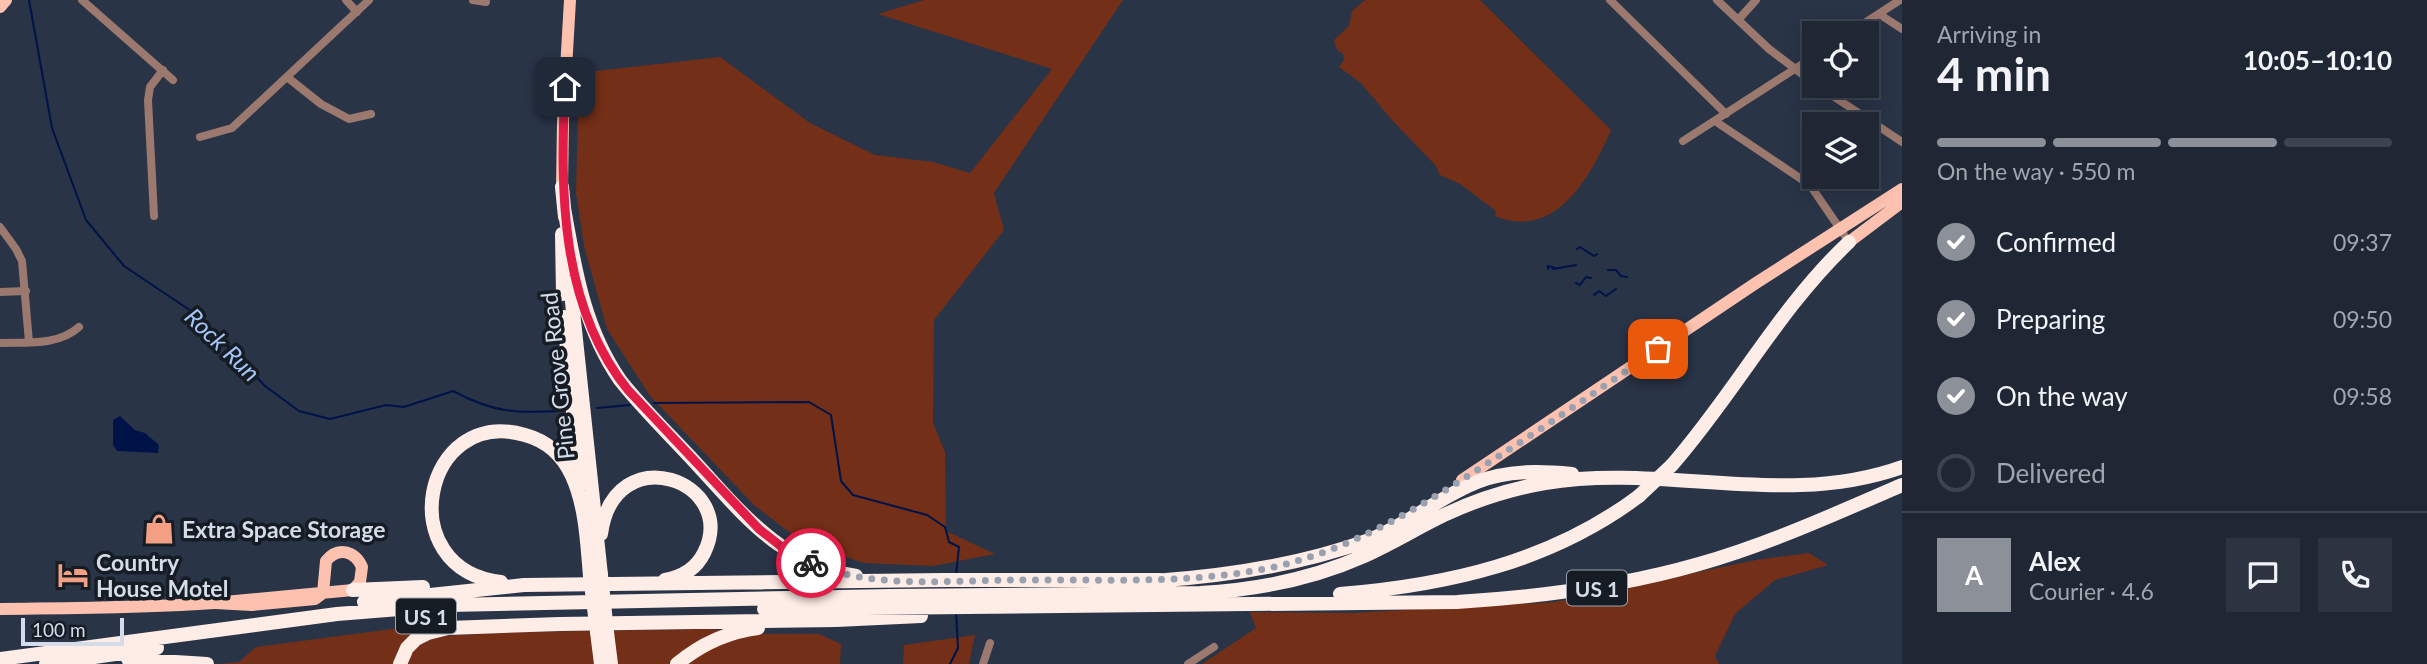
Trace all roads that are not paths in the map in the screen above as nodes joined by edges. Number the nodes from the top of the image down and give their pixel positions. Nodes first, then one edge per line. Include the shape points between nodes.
1 (6, 0) edge
2 (82, 0) edge
3 (346, 0) edge
4 (369, 0) edge
5 (473, 0) edge
6 (570, 0) edge
7 (1610, 0) edge
8 (1717, 0) edge
9 (1756, 0) edge
10 (1900, 0) edge
11 (486, 2) dead end
12 (0, 7) edge
13 (357, 12) junction
14 (1879, 14) junction
15 (1738, 20) junction
16 (1868, 21) edge
17 (1902, 29) edge
18 (1802, 64) edge
19 (1794, 69) junction
20 (163, 70) junction
21 (1802, 75) edge
22 (287, 76) junction
23 (173, 80) dead end
24 (1836, 98) edge
25 (371, 114) dead end
26 (1726, 114) junction
27 (1715, 121) junction
28 (200, 137) dead end
29 (1684, 141) dead end
30 (1902, 142) edge
31 (562, 187) junction
32 (1902, 189) edge
33 (1902, 202) edge
34 (564, 208) junction
35 (154, 216) dead end
36 (0, 227) edge
37 (1840, 229) junction
38 (1849, 242) junction
39 (26, 290) junction
40 (0, 292) edge
41 (79, 327) dead end
42 (29, 341) junction
43 (0, 343) edge
44 (1902, 467) edge
45 (1633, 479) junction
46 (1462, 480) joint
47 (1902, 485) edge
48 (582, 504) junction
49 (1329, 551) junction
50 (599, 559) junction
51 (596, 575) junction
52 (906, 581) junction
53 (651, 584) junction
54 (524, 585) junction
55 (490, 588) junction
56 (352, 590) junction
57 (323, 593) junction
58 (941, 597) junction
59 (969, 597) junction
60 (1457, 601) junction
61 (1276, 602) junction
62 (0, 609) edge
63 (836, 620) junction
64 (243, 627) junction
65 (602, 632) junction
66 (990, 643) dead end
67 (1214, 647) dead end
68 (599, 649) junction
69 (0, 659) edge
70 (74, 660) junction
71 (46, 664) edge
72 (207, 664) edge
73 (400, 664) edge
74 (594, 664) edge
75 (601, 664) edge
76 (611, 664) edge
77 (677, 664) edge
78 (983, 664) edge
79 (1188, 664) edge

1 - 12 main road
2 - 20 street
3 - 13 street
4 - 13 street
5 - 11 street
6 - 31 main road, Pine Grove Road
7 - 26 street
8 - 15 street
9 - 15 street
10 - 14 street
13 - 22 street
14 - 16 street
14 - 17 street
15 - 19 street
18 - 19 street
19 - 21 street
19 - 26 street
20 - 23 street
20 - 35 street via 150,87 148,100
22 - 25 street via 321,104 349,119
22 - 28 street via 232,128
24 - 30 street
26 - 27 street
27 - 29 street
27 - 37 street via 1810,185
31 - 34 highway, Pine Grove Road
31 - 48 highway, Pine Grove Road via 565,340
32 - 37 main road
33 - 38 main road
34 - 50 highway, Pine Grove Road
34 - 52 highway via 587,316 605,357 628,390 750,521 787,551 836,572
36 - 39 street via 22,261
37 - 38 street
37 - 46 main road
38 - 61 highway, bridge via 1792,302 1672,465 1604,521 1506,564 1421,584
39 - 40 street
39 - 42 street
41 - 42 street via 64,338
42 - 43 street
44 - 45 highway via 1815,486
45 - 49 highway via 1541,472 1494,477 1470,485 1379,535
45 - 59 highway via 1565,480 1497,495 1350,562 1252,589
46 - 49 highway via 1401,518
47 - 60 highway, US 1 via 1769,541 1674,571 1549,595
48 - 51 highway
48 - 54 highway via 561,458 528,436 505,432 481,436 457,448 445,462 433,485 430,509 444,550 472,573
49 - 59 highway via 1241,573 1015,589
50 - 51 highway
50 - 53 highway via 604,516 620,490 645,478 677,481 703,503 709,523 708,544 690,570
51 - 65 highway, bridge
52 - 53 highway
52 - 58 highway
53 - 54 highway
54 - 55 highway
55 - 56 highway
55 - 64 highway via 357,603
56 - 57 main road
56 - 57 main road via 360,582 362,568 355,556 342,552 326,561
57 - 62 main road via 215,603
58 - 59 highway
58 - 59 highway
58 - 63 highway
58 - 64 highway, US 1 via 449,604
58 - 70 highway, US 1 via 424,616
59 - 60 highway via 1330,609
59 - 61 highway, US 1
60 - 61 highway, US 1
63 - 73 highway via 448,628 416,639
63 - 77 highway via 738,631 707,643
64 - 69 highway, US 1
65 - 68 highway
65 - 76 highway
66 - 78 street
67 - 79 street
68 - 74 highway
68 - 75 highway
70 - 71 highway, US 1
70 - 72 highway via 158,659

